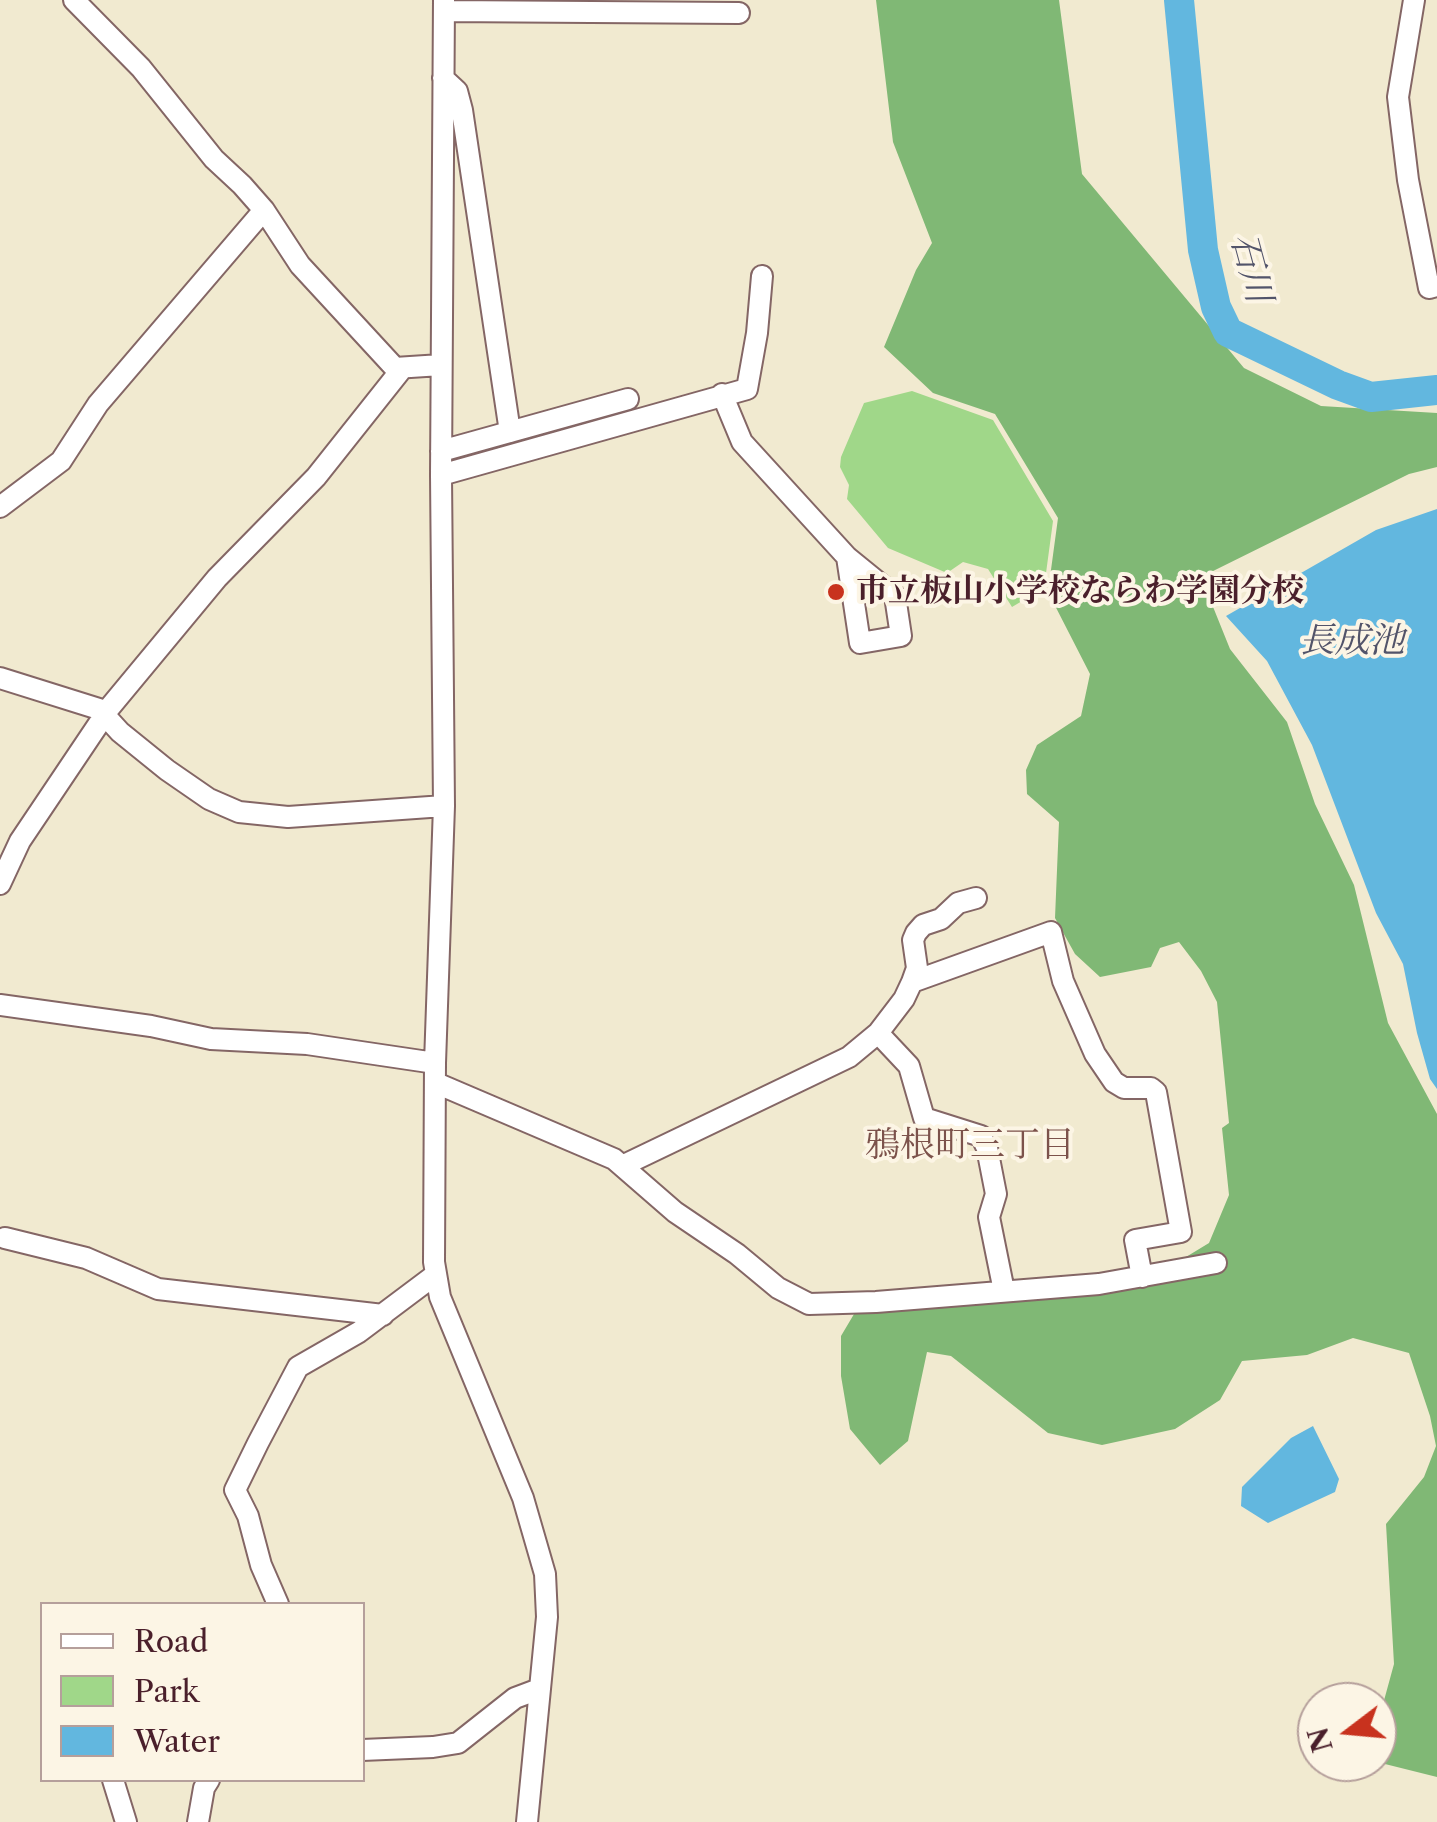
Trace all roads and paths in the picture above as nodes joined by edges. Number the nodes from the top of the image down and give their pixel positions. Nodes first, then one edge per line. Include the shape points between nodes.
1 (74, 0) edge
2 (1414, 0) edge
3 (444, 5) edge
4 (739, 13) dead end
5 (443, 78) junction
6 (264, 210) junction
7 (762, 276) dead end
8 (1437, 286) edge
9 (442, 365) junction
10 (400, 370) junction
11 (722, 394) junction
12 (628, 399) dead end
13 (510, 432) junction
14 (441, 450) junction
15 (440, 475) junction
16 (0, 507) edge
17 (847, 558) dead end
18 (0, 678) edge
19 (105, 716) junction
20 (444, 806) junction
21 (0, 884) edge
22 (976, 898) dead end
23 (912, 982) junction
24 (0, 1005) edge
25 (878, 1033) junction
26 (436, 1073) junction
27 (624, 1165) junction
28 (5, 1238) dead end
29 (1216, 1263) dead end
30 (435, 1276) junction
31 (1142, 1277) junction
32 (1004, 1290) junction
33 (383, 1315) junction
34 (277, 1602) edge
35 (539, 1689) junction
36 (365, 1750) edge
37 (114, 1782) edge
38 (208, 1782) edge
39 (126, 1822) edge
40 (198, 1822) edge
41 (527, 1822) edge

1 - 6 street
2 - 8 street via 1398,97 1429,288
3 - 4 street
3 - 5 street
5 - 9 street
5 - 13 street via 457,91 462,110
6 - 10 street via 311,279
6 - 16 street via 98,404 61,461
7 - 11 street via 747,389
9 - 10 street
9 - 14 street
10 - 19 street
11 - 15 street
11 - 17 street via 742,442
12 - 13 street
13 - 14 street
14 - 15 street
15 - 20 street
18 - 19 street
19 - 20 street via 168,770 238,812 288,817
19 - 21 street via 20,841
20 - 26 street
22 - 23 street via 916,933
23 - 25 street
23 - 31 street via 1051,932 1063,981 1114,1082 1156,1092 1180,1232 1135,1240
24 - 26 street via 210,1039 307,1044
25 - 27 street via 848,1056
25 - 32 street via 909,1066 924,1118 980,1136 987,1148 996,1194 989,1216
26 - 27 street
26 - 30 street
27 - 32 street via 675,1212 809,1304
28 - 33 street via 86,1258 158,1288
29 - 31 street
30 - 33 street
30 - 35 street via 540,1551 548,1596
31 - 32 street
33 - 34 street via 298,1367 235,1490
35 - 36 street via 515,1698 458,1743
35 - 41 street
37 - 39 street
38 - 40 street

